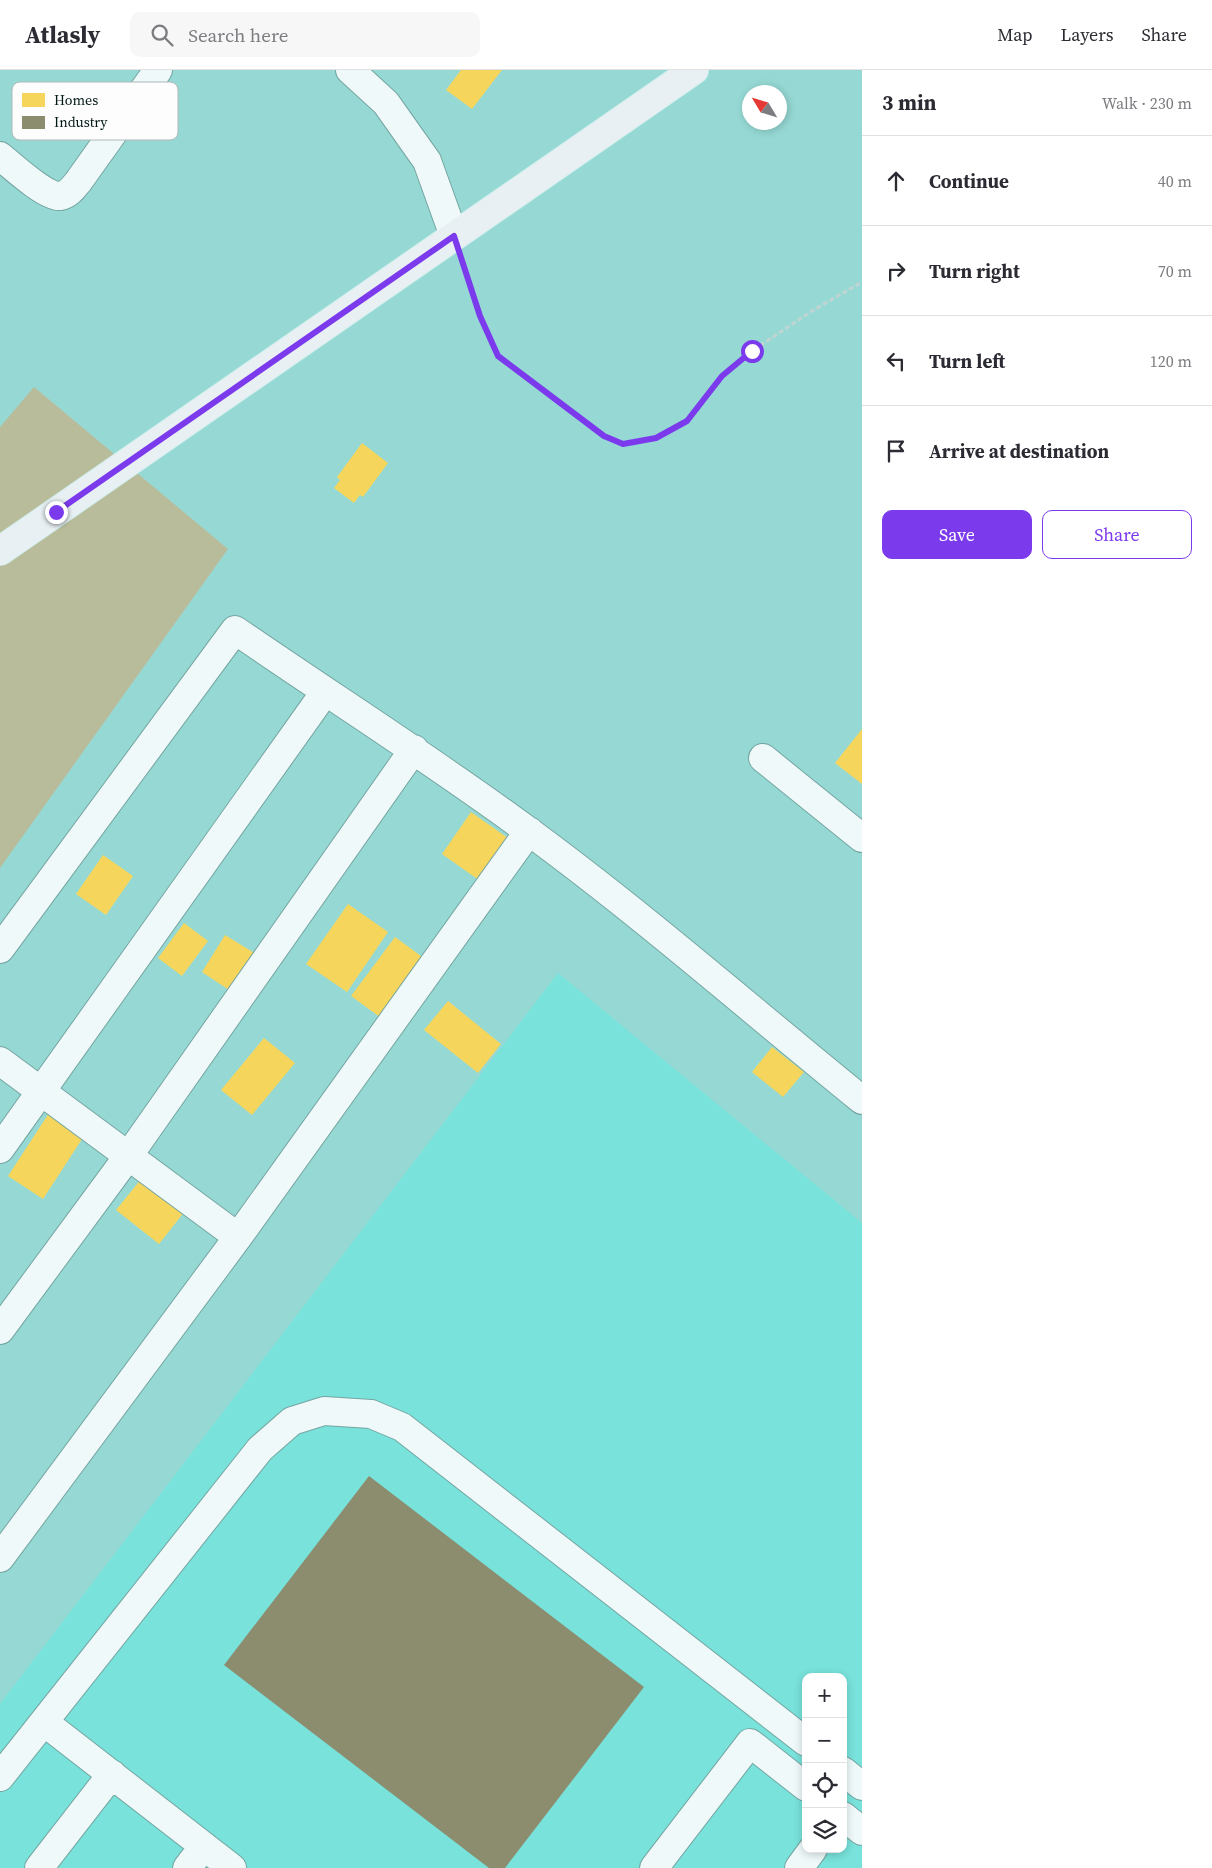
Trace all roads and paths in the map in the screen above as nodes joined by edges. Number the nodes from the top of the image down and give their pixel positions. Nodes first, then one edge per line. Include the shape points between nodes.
1 (158, 70) edge
2 (350, 70) edge
3 (694, 70) edge
4 (149, 82) edge
5 (108, 140) edge
6 (0, 156) edge
7 (454, 236) junction
8 (862, 282) edge
9 (0, 551) edge
10 (325, 692) junction
11 (414, 749) junction
12 (763, 758) dead end
13 (529, 832) junction
14 (862, 838) edge
15 (0, 949) edge
16 (0, 1061) edge
17 (42, 1090) junction
18 (861, 1098) edge
19 (0, 1149) edge
20 (129, 1154) junction
21 (238, 1236) junction
22 (0, 1330) edge
23 (0, 1558) edge
24 (44, 1722) junction
25 (802, 1739) edge
26 (112, 1774) junction
27 (847, 1774) edge
28 (0, 1777) edge
29 (802, 1784) edge
30 (862, 1786) edge
31 (847, 1819) edge
32 (862, 1831) edge
33 (204, 1846) junction
34 (810, 1853) edge
35 (40, 1868) edge
36 (187, 1868) edge
37 (232, 1868) edge
38 (654, 1868) edge
39 (799, 1868) edge

1 - 4 street
2 - 7 street via 386,103 427,162
3 - 7 main road
5 - 6 street via 71,191 62,196 43,190
7 - 8 path via 480,316 498,356 604,436 623,444 656,438 687,421 722,376 752,351
7 - 9 main road
10 - 11 street
10 - 15 street via 235,630
10 - 17 street
11 - 13 street
11 - 20 street
12 - 14 street
13 - 18 street
13 - 21 street
16 - 17 street
17 - 19 street
17 - 20 street
20 - 21 street
20 - 22 street
21 - 23 street
24 - 25 street via 260,1449 292,1421 324,1411 371,1414 402,1427
24 - 26 street
24 - 28 street
26 - 33 street
26 - 35 street
27 - 30 street
29 - 38 street via 750,1743
31 - 32 street
33 - 36 street
33 - 37 street
34 - 39 street

